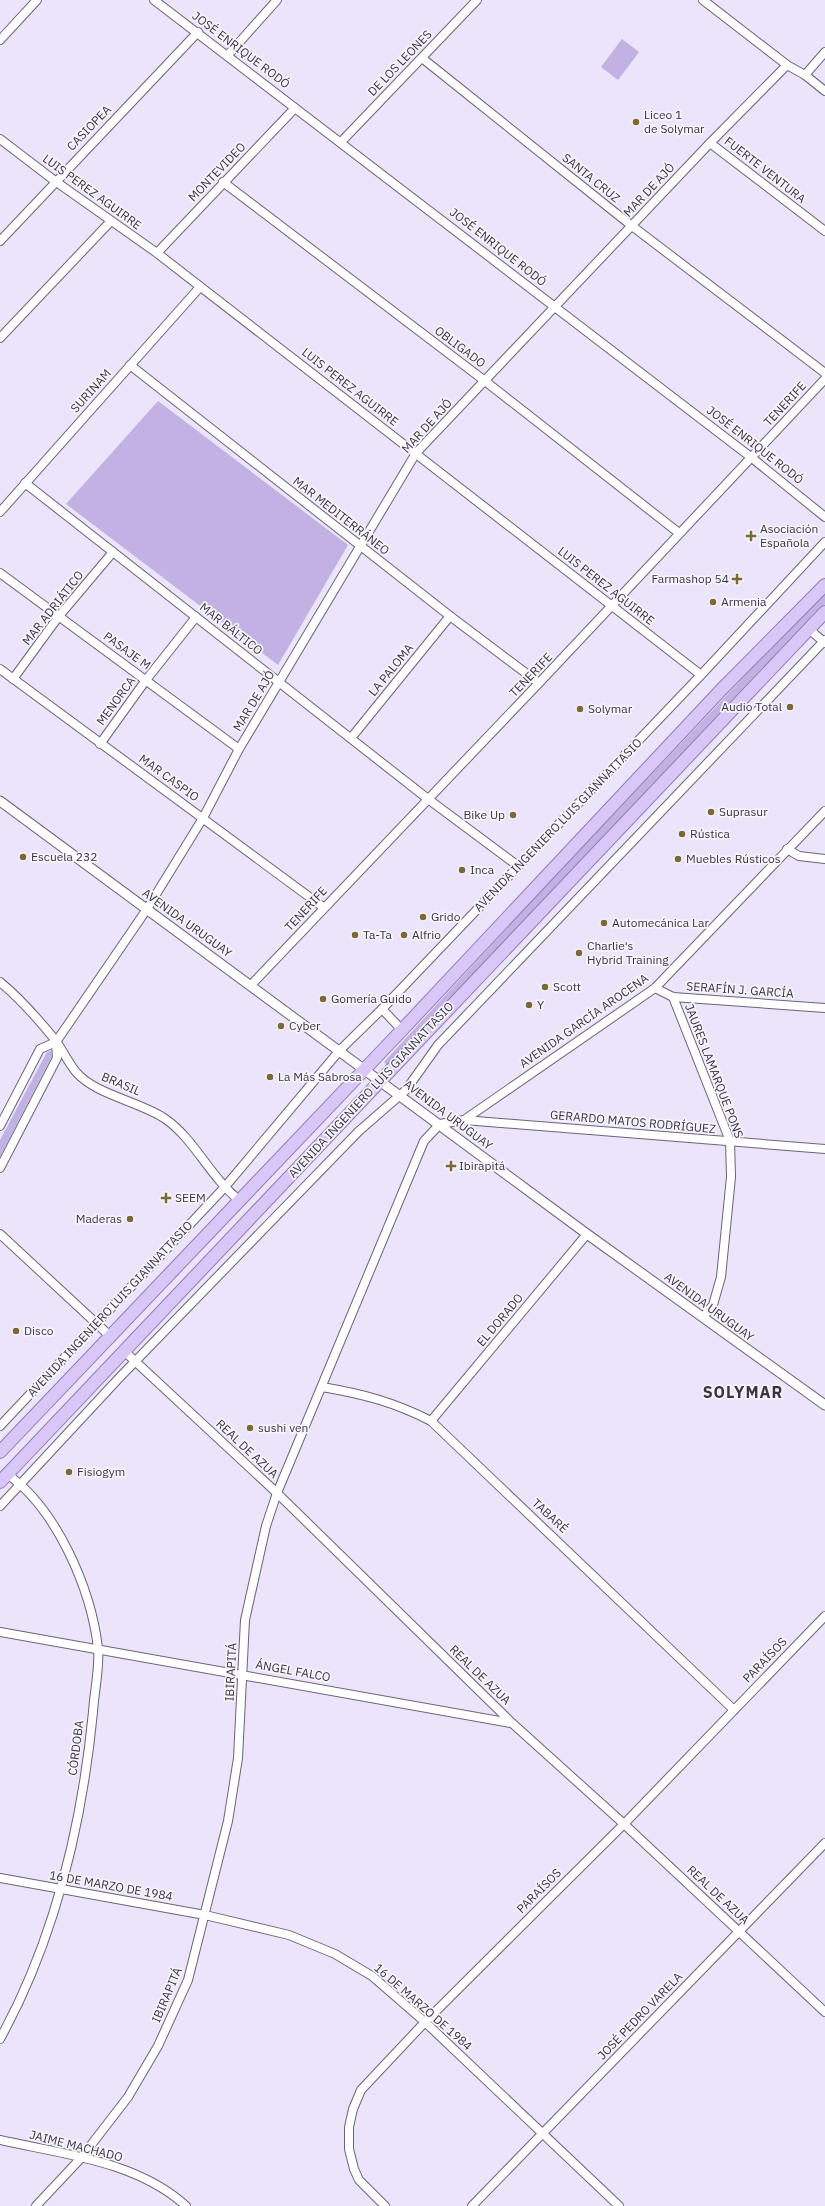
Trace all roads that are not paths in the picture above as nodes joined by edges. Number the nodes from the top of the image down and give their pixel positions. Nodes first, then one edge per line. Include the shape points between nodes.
1 (37, 0) edge
2 (154, 0) edge
3 (277, 0) edge
4 (477, 0) edge
5 (703, 0) edge
6 (198, 32) junction
7 (0, 40) edge
8 (825, 52) edge
9 (228, 55) junction
10 (422, 58) junction
11 (787, 65) junction
12 (805, 75) junction
13 (825, 91) edge
14 (296, 108) junction
15 (0, 139) edge
16 (341, 142) junction
17 (710, 143) junction
18 (55, 181) junction
19 (223, 182) junction
20 (111, 221) junction
21 (632, 226) junction
22 (825, 232) edge
23 (0, 241) edge
24 (157, 253) junction
25 (200, 287) junction
26 (555, 307) junction
27 (0, 338) edge
28 (130, 365) junction
29 (825, 373) edge
30 (825, 379) edge
31 (485, 381) junction
32 (416, 453) junction
33 (752, 458) junction
34 (25, 483) junction
35 (0, 512) edge
36 (825, 517) edge
37 (679, 533) junction
38 (825, 542) edge
39 (360, 546) junction
40 (113, 552) junction
41 (0, 573) edge
42 (825, 585) edge
43 (612, 606) junction
44 (825, 612) edge
45 (59, 616) junction
46 (450, 616) junction
47 (196, 617) junction
48 (809, 629) junction
49 (824, 641) edge
50 (0, 669) edge
51 (701, 675) junction
52 (13, 679) junction
53 (146, 680) junction
54 (279, 682) junction
55 (540, 683) junction
56 (351, 738) junction
57 (100, 744) junction
58 (239, 749) junction
59 (428, 799) junction
60 (0, 801) edge
61 (825, 810) edge
62 (203, 818) junction
63 (787, 849) junction
64 (825, 859) edge
65 (518, 866) junction
66 (323, 907) junction
67 (147, 909) junction
68 (0, 982) edge
69 (251, 985) junction
70 (655, 988) junction
71 (673, 997) junction
72 (825, 1008) edge
73 (382, 1009) junction
74 (402, 1030) junction
75 (56, 1042) junction
76 (340, 1050) junction
77 (364, 1068) junction
78 (380, 1080) junction
79 (401, 1095) junction
80 (464, 1120) junction
81 (440, 1124) junction
82 (0, 1126) edge
83 (730, 1141) junction
84 (825, 1149) edge
85 (0, 1168) edge
86 (224, 1188) junction
87 (239, 1200) junction
88 (0, 1234) edge
89 (587, 1234) junction
90 (703, 1317) junction
91 (96, 1323) junction
92 (110, 1336) junction
93 (123, 1350) junction
94 (135, 1361) junction
95 (322, 1387) junction
96 (825, 1405) edge
97 (431, 1421) junction
98 (0, 1426) edge
99 (0, 1452) edge
100 (4, 1478) edge
101 (21, 1484) junction
102 (277, 1493) junction
103 (0, 1506) edge
104 (825, 1616) edge
105 (0, 1632) edge
106 (98, 1650) junction
107 (243, 1675) junction
108 (734, 1710) junction
109 (512, 1723) junction
110 (624, 1824) junction
111 (825, 1843) edge
112 (0, 1878) edge
113 (59, 1889) junction
114 (205, 1915) junction
115 (738, 1930) junction
116 (825, 2012) edge
117 (425, 2022) junction
118 (0, 2039) edge
119 (543, 2133) junction
120 (0, 2140) edge
121 (81, 2158) junction
122 (36, 2206) edge
123 (186, 2206) edge
124 (385, 2206) edge
125 (472, 2206) edge
126 (619, 2206) edge

1 - 7 street
2 - 6 street, JOSÉ ENRIQUE RODÓ
3 - 9 street
4 - 10 street, DE LOS LEONES
5 - 11 street
6 - 9 street, JOSÉ ENRIQUE RODÓ
6 - 18 street, CASIOPEA
8 - 12 street
9 - 14 street, JOSÉ ENRIQUE RODÓ
10 - 16 street, DE LOS LEONES
10 - 21 street, SANTA CRUZ
11 - 12 street
11 - 17 street, MAR DE AJÓ
12 - 13 street
14 - 16 street, JOSÉ ENRIQUE RODÓ
14 - 19 street, MONTEVIDEO
15 - 18 street, LUIS PEREZ AGUIRRE
16 - 26 street, JOSÉ ENRIQUE RODÓ
17 - 21 street, MAR DE AJÓ
17 - 22 street, FUERTE VENTURA
18 - 20 street, LUIS PEREZ AGUIRRE
18 - 23 street, CASIOPEA
19 - 24 street, MONTEVIDEO
19 - 31 street, OBLIGADO
20 - 24 street, LUIS PEREZ AGUIRRE
20 - 27 street
21 - 26 street, MAR DE AJÓ
21 - 29 street, SANTA CRUZ
24 - 25 street, LUIS PEREZ AGUIRRE
25 - 28 street, SURINAM
25 - 32 street, LUIS PEREZ AGUIRRE
26 - 31 street, MAR DE AJÓ
26 - 33 street, JOSÉ ENRIQUE RODÓ
28 - 34 street, SURINAM
28 - 39 street, MAR MEDITERRÁNEO
30 - 33 street, TENERIFE
31 - 32 street, MAR DE AJÓ
31 - 37 street, OBLIGADO
32 - 39 street, MAR DE AJÓ
32 - 43 street, LUIS PEREZ AGUIRRE
33 - 36 street, JOSÉ ENRIQUE RODÓ
33 - 37 street, TENERIFE
34 - 35 street, SURINAM
34 - 40 street, MAR BÁLTICO
37 - 43 street, TENERIFE
38 - 51 street, AVENIDA INGENIERO LUIS GIANNATTASIO
39 - 46 street, MAR MEDITERRÁNEO
39 - 54 street, MAR DE AJÓ
40 - 45 street, MAR ADRIÁTICO
40 - 47 street, MAR BÁLTICO
41 - 45 street, PASAJE M
42 - 74 main road, AVENIDA INGENIERO LUIS GIANNATTASIO via 721,690
43 - 51 street, LUIS PEREZ AGUIRRE
43 - 55 street, TENERIFE
44 - 48 main road, AVENIDA INGENIERO LUIS GIANNATTASIO
45 - 52 street, MAR ADRIÁTICO
45 - 53 street, PASAJE M
46 - 55 street, MAR MEDITERRÁNEO
46 - 56 street, LA PALOMA
47 - 53 street, MENORCA
47 - 54 street, MAR BÁLTICO
48 - 49 street
48 - 78 main road, AVENIDA INGENIERO LUIS GIANNATTASIO
49 - 79 street, AVENIDA INGENIERO LUIS GIANNATTASIO via 438,1045
50 - 52 street, MAR CASPIO
51 - 65 street, AVENIDA INGENIERO LUIS GIANNATTASIO
52 - 57 street, MAR CASPIO
53 - 57 street, MENORCA
53 - 58 street, PASAJE M
54 - 56 street, MAR BÁLTICO
54 - 58 street, MAR DE AJÓ
55 - 59 street, TENERIFE
56 - 59 street, MAR BÁLTICO
57 - 62 street, MAR CASPIO
58 - 62 street, MAR DE AJÓ
59 - 65 street, MAR BÁLTICO
59 - 66 street, TENERIFE
60 - 67 street, AVENIDA URUGUAY
61 - 63 street, AVENIDA GARCÍA AROCENA
62 - 66 street, MAR CASPIO
62 - 67 street, MAR DE AJÓ
63 - 64 street via 799,856
63 - 70 street, AVENIDA GARCÍA AROCENA
65 - 73 street, AVENIDA INGENIERO LUIS GIANNATTASIO
66 - 69 street, TENERIFE
67 - 69 street, AVENIDA URUGUAY
67 - 75 street, MAR DE AJÓ
68 - 75 street, BRASIL via 15,994
69 - 76 street, AVENIDA URUGUAY
70 - 71 street, SERAFÍN J. GARCÍA
70 - 80 street, AVENIDA GARCÍA AROCENA
71 - 72 street, SERAFÍN J. GARCÍA
71 - 83 street, JAURES LAMARQUE PONS
73 - 74 street
73 - 76 street, AVENIDA INGENIERO LUIS GIANNATTASIO
74 - 77 main road, AVENIDA INGENIERO LUIS GIANNATTASIO
75 - 82 street via 40,1049
75 - 85 street via 57,1058
75 - 86 street, BRASIL via 76,1072 88,1082 144,1106 180,1132
76 - 77 street, AVENIDA URUGUAY
76 - 86 street, AVENIDA INGENIERO LUIS GIANNATTASIO
77 - 78 street, AVENIDA URUGUAY
77 - 87 main road, AVENIDA INGENIERO LUIS GIANNATTASIO
78 - 79 street, AVENIDA URUGUAY
78 - 93 main road, AVENIDA INGENIERO LUIS GIANNATTASIO
79 - 81 street, AVENIDA URUGUAY
79 - 94 street, AVENIDA INGENIERO LUIS GIANNATTASIO via 359,1131
80 - 81 street, GERARDO MATOS RODRÍGUEZ
80 - 83 street, GERARDO MATOS RODRÍGUEZ
81 - 89 street, AVENIDA URUGUAY
81 - 95 street, IBIRAPITÁ via 424,1141
83 - 84 street, GERARDO MATOS RODRÍGUEZ
83 - 90 street, JAURES LAMARQUE PONS via 731,1177 721,1277 713,1304
86 - 87 street, BRASIL
86 - 91 street, AVENIDA INGENIERO LUIS GIANNATTASIO
87 - 92 main road, AVENIDA INGENIERO LUIS GIANNATTASIO
88 - 91 street
89 - 90 street, AVENIDA URUGUAY
89 - 97 street, EL DORADO
90 - 96 street, AVENIDA URUGUAY
91 - 92 street
91 - 98 street, AVENIDA INGENIERO LUIS GIANNATTASIO
92 - 99 main road, AVENIDA INGENIERO LUIS GIANNATTASIO
93 - 94 street, REAL DE AZUA
93 - 100 main road, AVENIDA INGENIERO LUIS GIANNATTASIO
94 - 101 street, AVENIDA INGENIERO LUIS GIANNATTASIO
94 - 102 street, REAL DE AZUA
95 - 97 street, TABARÉ via 402,1406
95 - 102 street, IBIRAPITÁ
97 - 108 street, TABARÉ
100 - 101 street, CÓRDOBA
101 - 103 street, AVENIDA INGENIERO LUIS GIANNATTASIO
101 - 106 street, CÓRDOBA via 45,1514 74,1560 90,1604
102 - 107 street, IBIRAPITÁ via 251,1586 245,1620
102 - 109 street, REAL DE AZUA
104 - 108 street, PARAÍSOS
105 - 106 street, ÁNGEL FALCO
106 - 107 street, ÁNGEL FALCO
106 - 113 street, CÓRDOBA via 88,1757 75,1834
107 - 109 street, ÁNGEL FALCO
107 - 114 street, IBIRAPITÁ via 238,1758 228,1821
108 - 110 street, PARAÍSOS
109 - 110 street, REAL DE AZUA
110 - 115 street, REAL DE AZUA
110 - 117 street, PARAÍSOS
111 - 115 street, JOSÉ PEDRO VARELA
112 - 113 street, 16 DE MARZO DE 1984
113 - 114 street, 16 DE MARZO DE 1984
113 - 118 street, CÓRDOBA via 37,1961
114 - 117 street, 16 DE MARZO DE 1984 via 289,1935 335,1954 372,1976
114 - 121 street, IBIRAPITÁ via 188,1980 158,2046 128,2097
115 - 116 street, REAL DE AZUA
115 - 119 street, JOSÉ PEDRO VARELA
117 - 119 street, 16 DE MARZO DE 1984
117 - 124 street, PARAÍSOS via 361,2090 349,2127 350,2148 359,2180
119 - 125 street, JOSÉ PEDRO VARELA
119 - 126 street, 16 DE MARZO DE 1984
120 - 121 street, JAIME MACHADO
121 - 122 street, IBIRAPITÁ
121 - 123 street, JAIME MACHADO via 127,2172 155,2185

